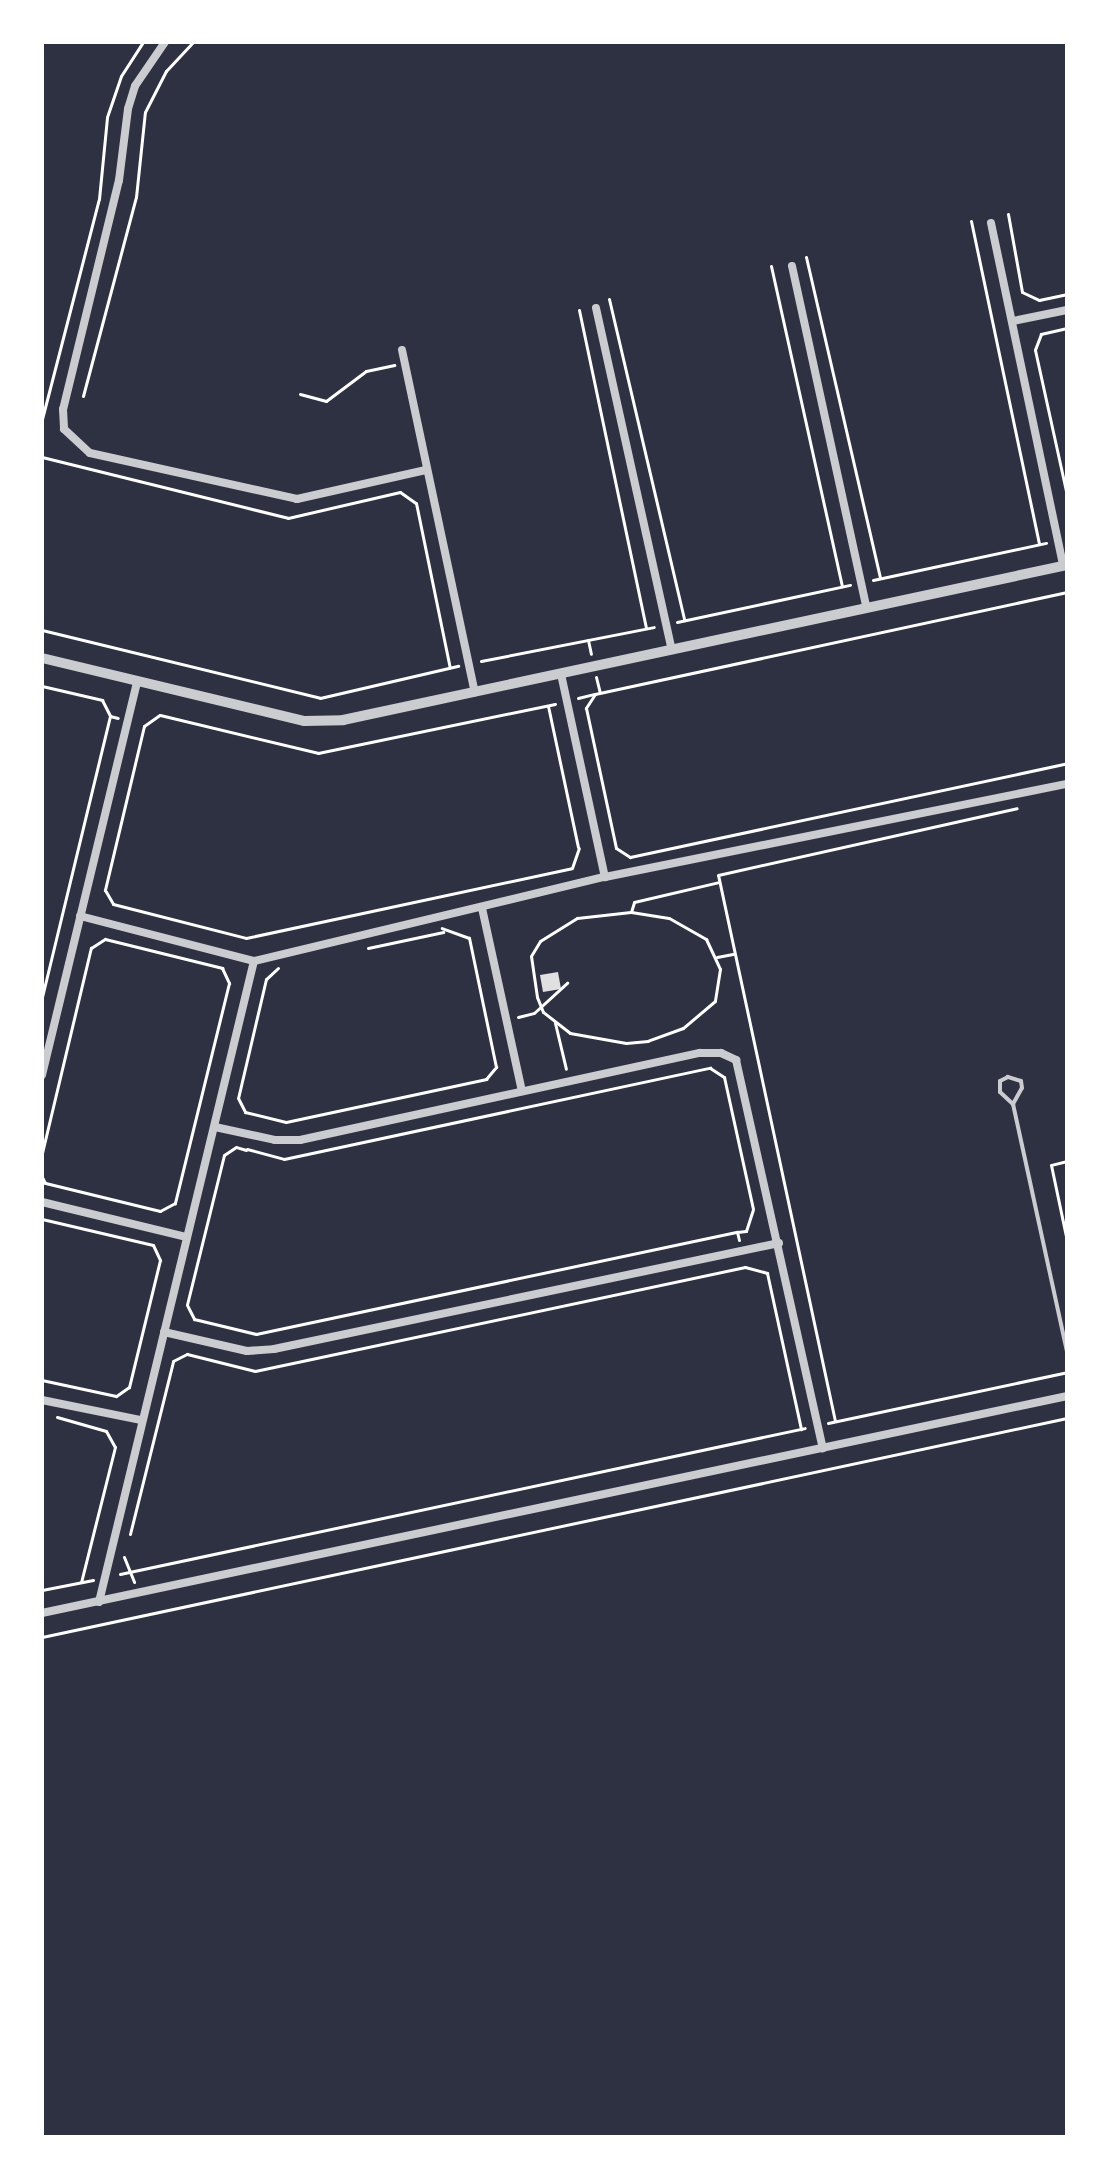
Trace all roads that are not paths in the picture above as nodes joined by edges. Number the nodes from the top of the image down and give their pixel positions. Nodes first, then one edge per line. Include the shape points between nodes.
1 (165, 42) edge
2 (991, 223) dead end
3 (792, 266) dead end
4 (596, 308) dead end
5 (1067, 310) edge
6 (1013, 321) junction
7 (402, 350) dead end
8 (426, 470) junction
9 (1065, 564) edge
10 (866, 606) junction
11 (671, 647) junction
12 (42, 658) edge
13 (561, 674) junction
14 (137, 682) junction
15 (475, 692) junction
16 (1067, 784) edge
17 (605, 877) junction
18 (482, 908) junction
19 (80, 916) junction
20 (254, 961) junction
21 (42, 1075) edge
22 (522, 1091) junction
23 (1013, 1104) junction
24 (215, 1127) junction
25 (42, 1202) edge
26 (187, 1237) junction
27 (779, 1243) junction
28 (164, 1332) junction
29 (1067, 1351) edge
30 (1067, 1396) edge
31 (42, 1400) edge
32 (140, 1420) junction
33 (823, 1448) junction
34 (99, 1602) junction
35 (42, 1613) edge

1 - 8 street via 135,86 128,109 119,180 63,409 64,429 90,453 297,499
2 - 6 street
3 - 10 street
4 - 11 street
5 - 6 street
6 - 9 street
7 - 8 street
8 - 15 street
9 - 10 street
10 - 11 street
11 - 13 street
12 - 14 street
13 - 15 street
13 - 17 street
14 - 15 street via 304,721 343,720
14 - 19 street
16 - 17 street
17 - 18 street
18 - 20 street
18 - 22 street
19 - 20 street
19 - 21 street
20 - 24 street
22 - 24 street via 300,1140
22 - 27 street via 700,1053 721,1053 736,1060
23 - 23 lane via 1000,1092 1000,1081 1008,1077 1021,1081
23 - 29 lane
24 - 26 street
25 - 26 street
26 - 28 street
27 - 28 street via 274,1349 247,1351
27 - 33 street
28 - 32 street
30 - 33 street
31 - 32 street
32 - 34 street
33 - 34 street
34 - 35 street

